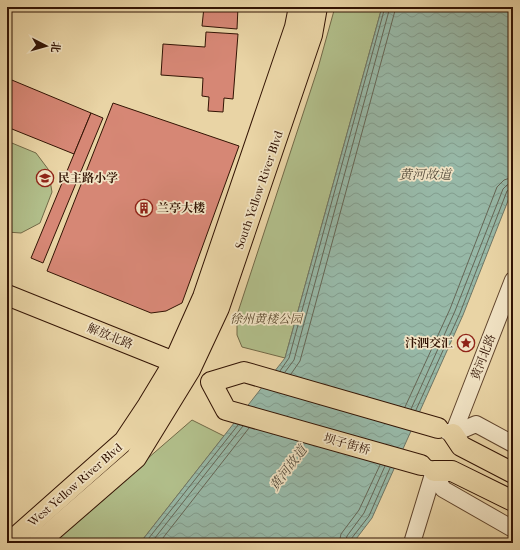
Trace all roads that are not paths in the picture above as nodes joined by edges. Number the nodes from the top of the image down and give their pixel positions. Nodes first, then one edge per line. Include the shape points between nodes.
1 (299, 7) edge
2 (317, 7) edge
3 (513, 280) edge
4 (7, 295) edge
5 (182, 366) junction
6 (211, 382) junction
7 (445, 431) junction
8 (513, 444) edge
9 (428, 468) junction
10 (513, 473) edge
11 (513, 501) edge
12 (513, 529) edge
13 (9, 543) edge
14 (38, 543) edge
15 (412, 543) edge

1 - 5 main road, South Yellow River Blvd via 295,27
2 - 5 main road, South Yellow River Blvd via 312,35 219,308
3 - 7 street, 黄河北路
4 - 5 main road, 解放北路
5 - 6 main road, 解放北路
5 - 13 main road, West Yellow River Blvd via 148,405 124,442
5 - 14 main road, West Yellow River Blvd via 136,458
6 - 7 main road via 244,372
6 - 9 main road, 坝子街桥 via 226,410
7 - 8 street via 476,424
7 - 10 main road via 462,446
9 - 11 main road, 坝子街桥 via 452,471
9 - 12 street via 443,489
9 - 15 street

